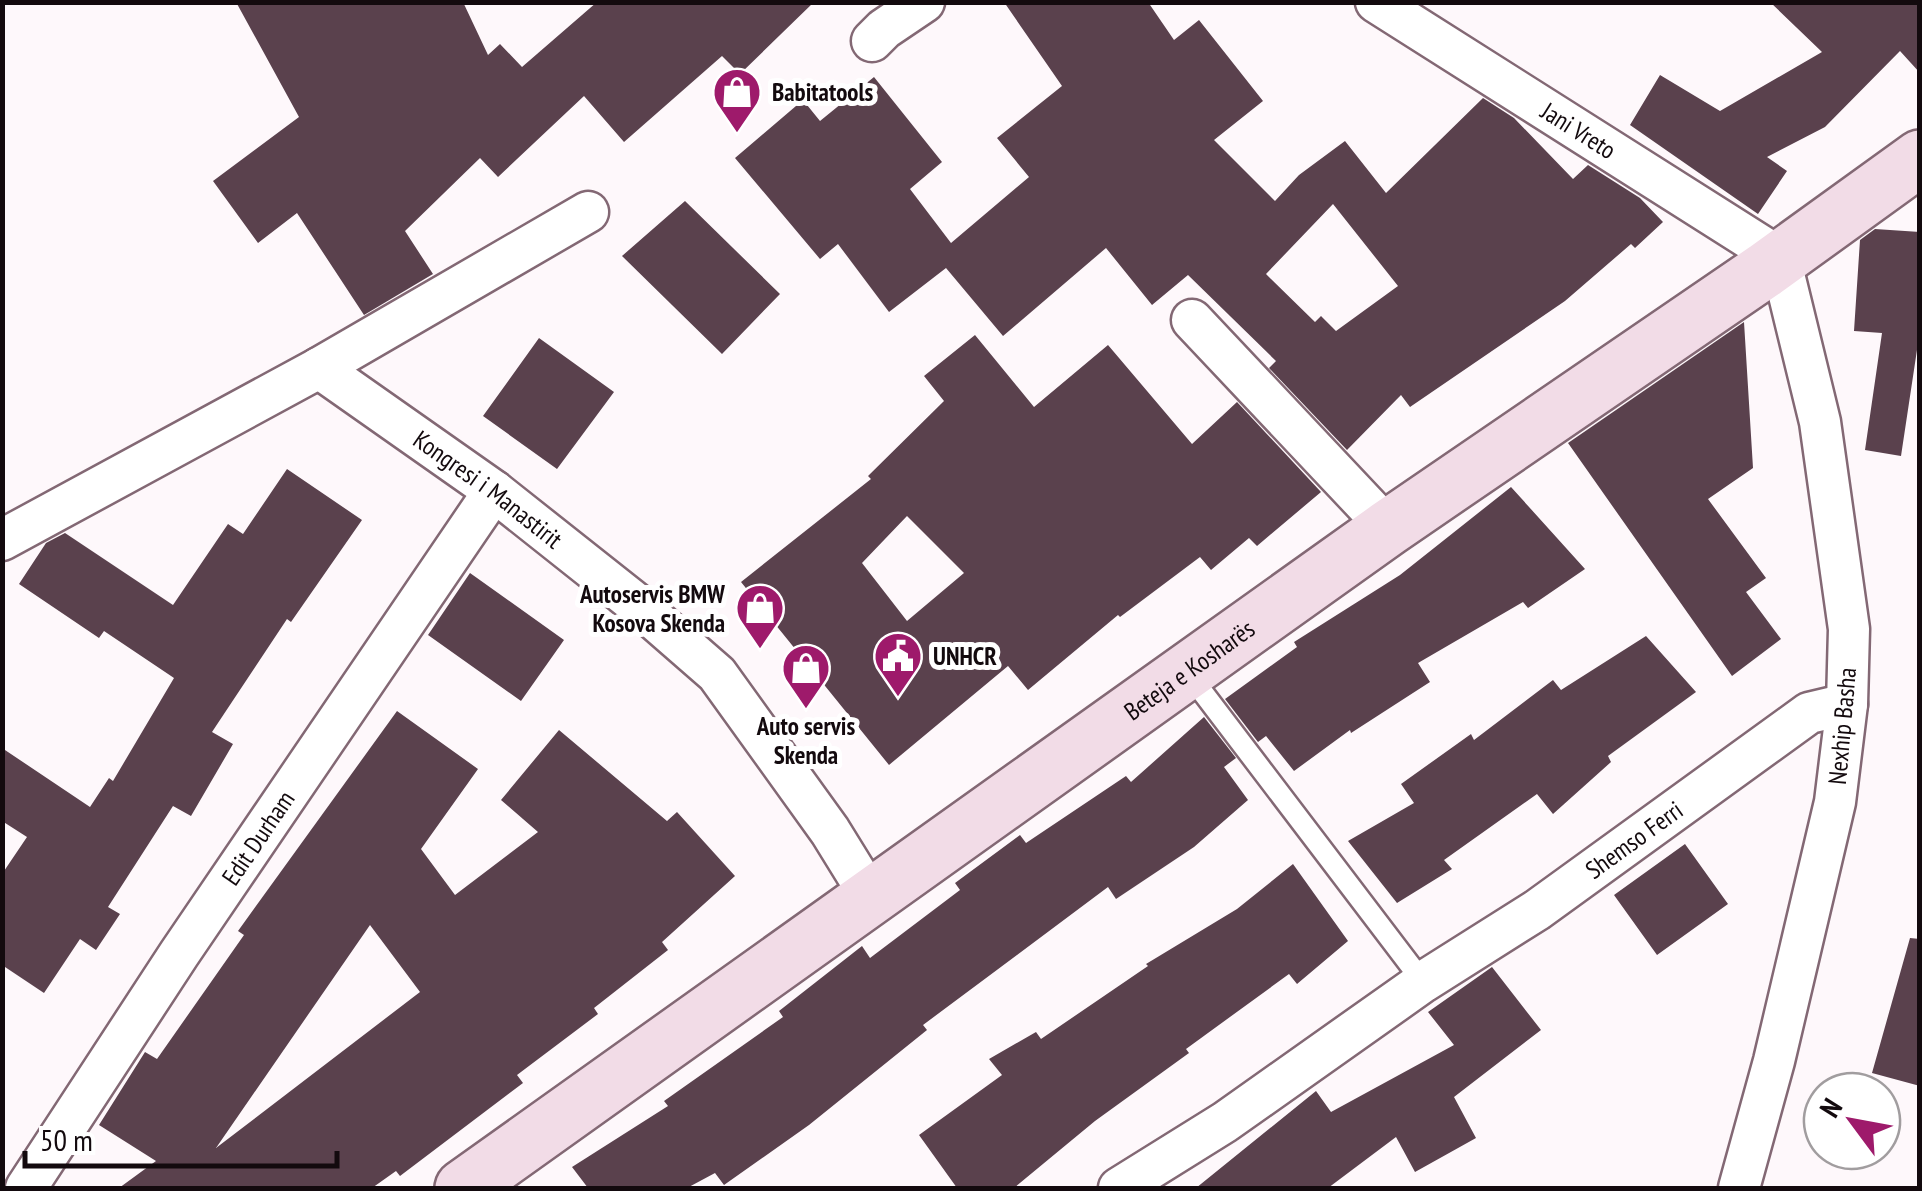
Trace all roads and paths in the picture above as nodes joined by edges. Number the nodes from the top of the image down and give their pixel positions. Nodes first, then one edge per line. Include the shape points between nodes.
1 (924, 2) edge
2 (1376, 2) edge
3 (872, 41) dead end
4 (1920, 158) edge
5 (588, 212) dead end
6 (1780, 258) junction
7 (1192, 320) dead end
8 (319, 368) junction
9 (494, 491) junction
10 (1388, 528) junction
11 (2, 540) edge
12 (1187, 673) junction
13 (1847, 704) junction
14 (872, 899) junction
15 (1423, 982) junction
16 (26, 1188) edge
17 (462, 1188) edge
18 (1119, 1188) edge
19 (1739, 1188) edge

1 - 3 street
2 - 6 street, Jani Vreto
4 - 6 street, Beteja e Kosharës
5 - 8 street
6 - 10 street, Beteja e Kosharës
6 - 13 street, Nexhip Basha via 1820,422 1849,630
7 - 10 street
8 - 9 street, Kongresi i Manastirit
8 - 11 street
9 - 14 street, Kongresi i Manastirit via 717,674
9 - 16 street, Edit Durham
10 - 12 street, Beteja e Kosharës
12 - 14 street, Beteja e Kosharës
12 - 15 lane
13 - 15 street, Shemso Ferri via 1808,713 1537,910
13 - 19 street, Nexhip Basha via 1835,802
14 - 17 street, Beteja e Kosharës
15 - 18 street, Shemso Ferri

